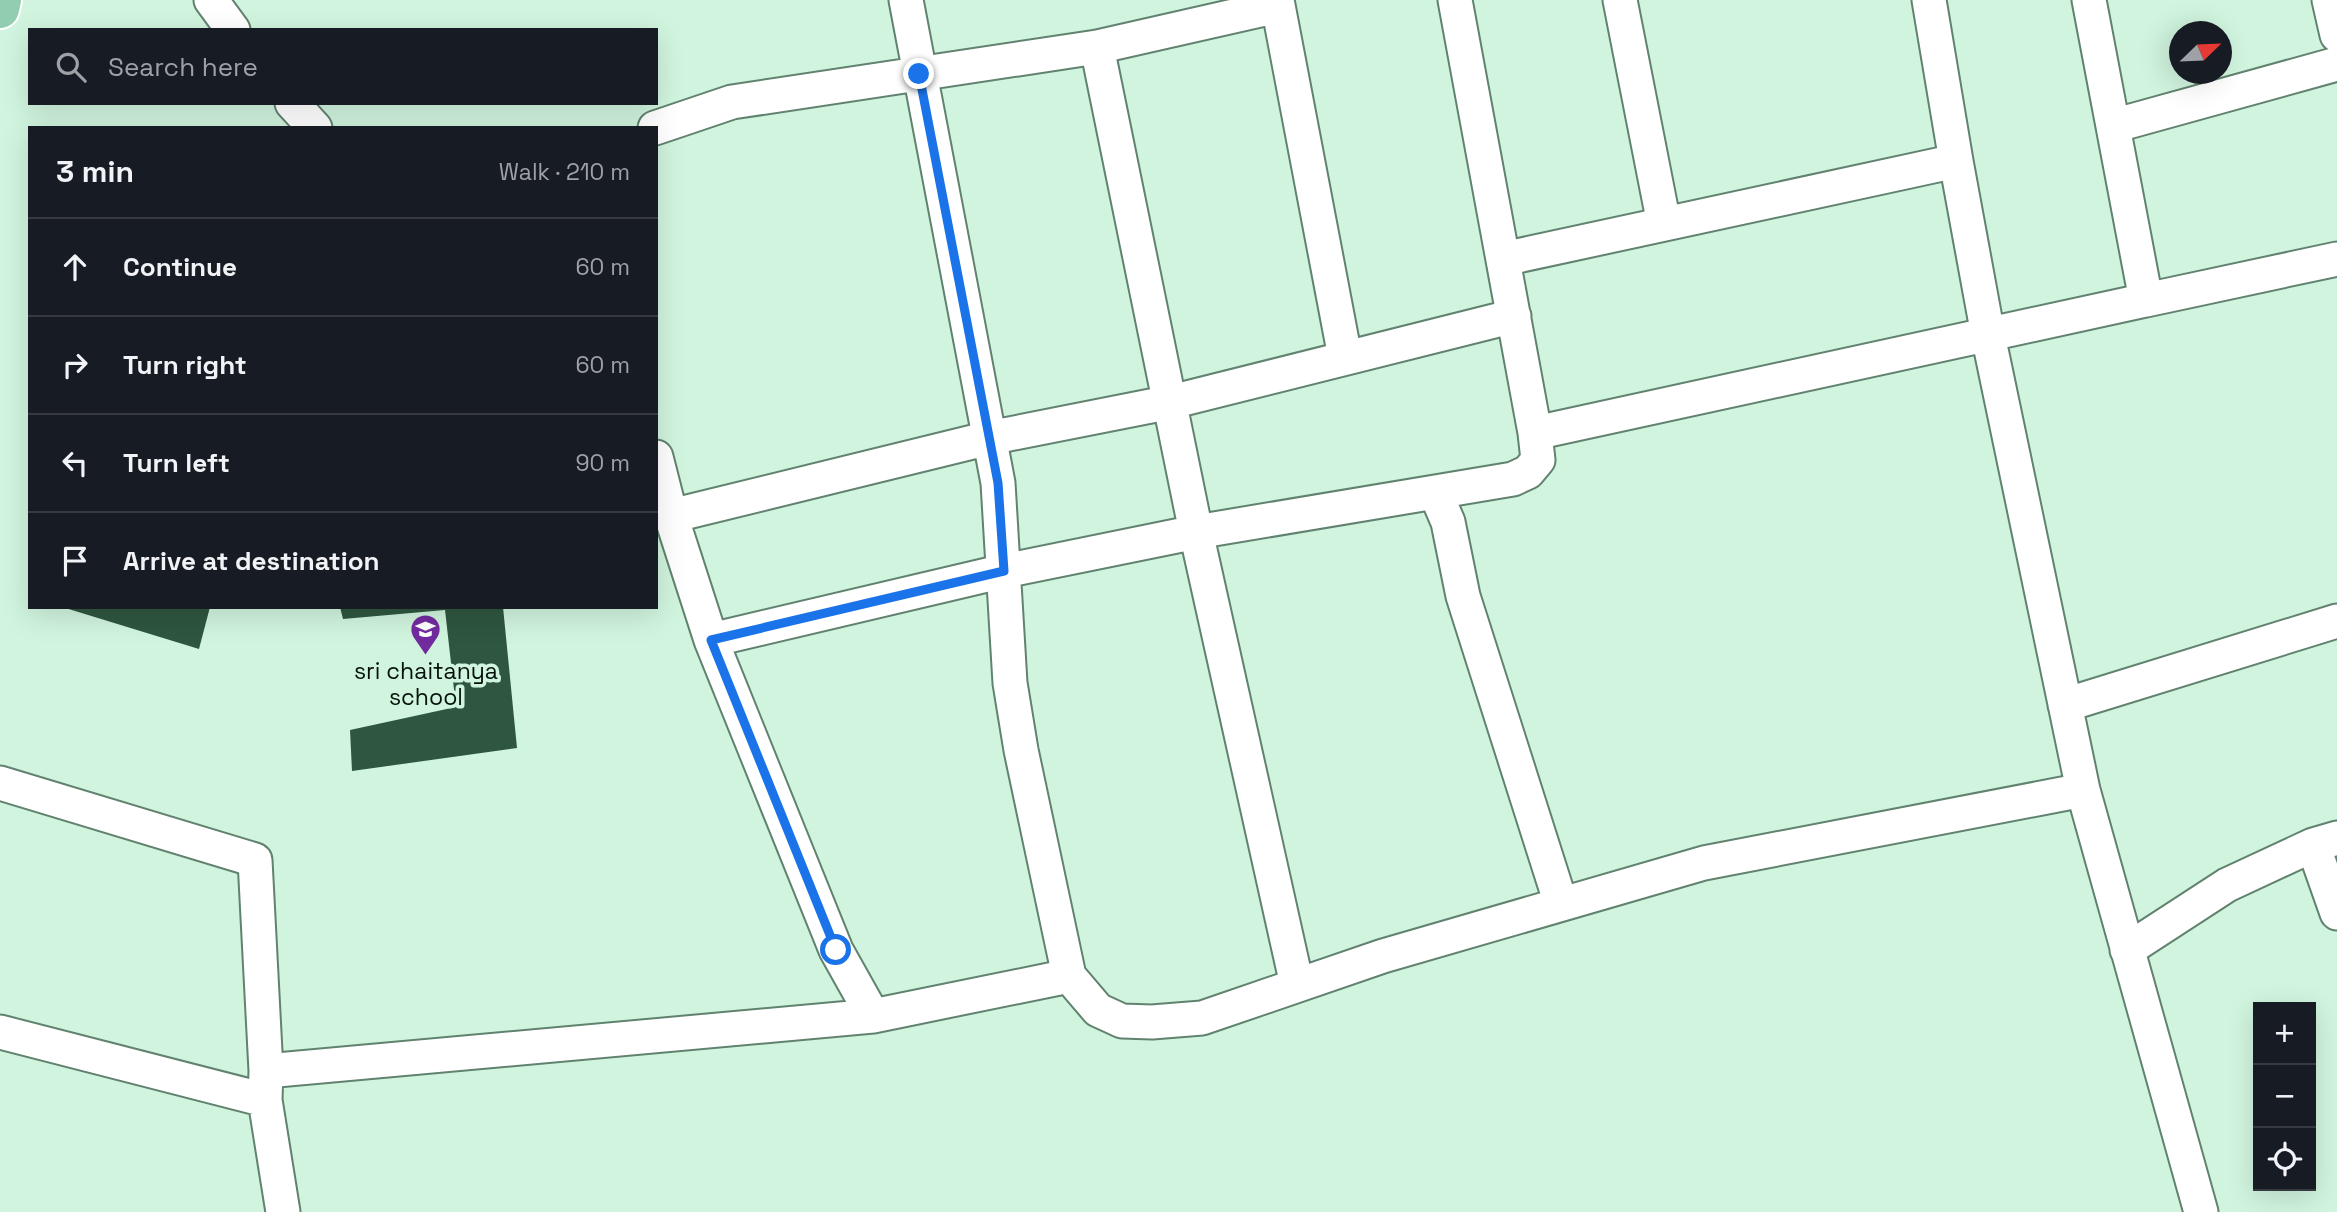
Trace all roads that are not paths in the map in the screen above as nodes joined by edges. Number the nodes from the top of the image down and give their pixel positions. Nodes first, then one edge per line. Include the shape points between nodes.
1 (2, 0) edge
2 (211, 0) edge
3 (906, 0) edge
4 (1455, 0) edge
5 (1620, 0) edge
6 (1930, 0) edge
7 (2089, 0) edge
8 (2329, 0) edge
9 (1277, 3) edge
10 (0, 9) edge
11 (232, 28) edge
12 (2337, 35) edge
13 (1097, 47) junction
14 (2337, 64) edge
15 (919, 74) junction
16 (294, 105) edge
17 (313, 126) edge
18 (2113, 126) junction
19 (658, 127) edge
20 (1956, 161) junction
21 (1664, 224) junction
22 (1503, 259) junction
23 (2337, 259) edge
24 (2146, 300) junction
25 (1514, 316) junction
26 (1988, 335) junction
27 (1345, 357) junction
28 (1171, 402) junction
29 (1535, 433) junction
30 (989, 438) junction
31 (658, 465) edge
32 (1436, 494) junction
33 (671, 516) junction
34 (1196, 532) junction
35 (1004, 571) junction
36 (2337, 621) edge
37 (711, 640) junction
38 (2065, 705) junction
39 (0, 783) edge
40 (2083, 790) junction
41 (2325, 841) edge
42 (1561, 904) junction
43 (2337, 913) edge
44 (2127, 950) junction
45 (1069, 976) junction
46 (1297, 985) junction
47 (873, 1017) junction
48 (0, 1032) edge
49 (265, 1086) junction
50 (283, 1212) edge
51 (2201, 1212) edge

1 - 10 main road
2 - 11 street
3 - 15 street
4 - 22 street
5 - 21 street
6 - 20 street
7 - 18 street
8 - 12 street
9 - 13 street
9 - 27 street
13 - 15 street
13 - 28 street
14 - 18 street
15 - 19 street via 733,102
15 - 30 street
16 - 17 street
18 - 24 street
20 - 21 street
20 - 26 street
21 - 22 street
22 - 25 street
23 - 24 street
24 - 26 street
25 - 27 street
25 - 29 street
26 - 29 street
26 - 38 street
27 - 28 street
28 - 30 street
28 - 34 street
29 - 32 street via 1538,460 1528,472 1513,480
30 - 33 street
30 - 35 street via 998,483
31 - 33 street
32 - 34 street
32 - 42 street via 1448,522 1463,596
33 - 37 street
34 - 35 street
34 - 46 street
35 - 37 street
35 - 45 street via 1012,696
36 - 38 street
37 - 47 street via 836,950
38 - 40 street
39 - 49 street via 255,860
40 - 42 street via 1704,863
40 - 44 street
41 - 43 street
41 - 44 street via 2227,885
42 - 46 street
44 - 51 street
45 - 46 street via 1098,1010 1122,1021 1202,1018
45 - 47 street
47 - 49 street
48 - 49 street
49 - 50 street

